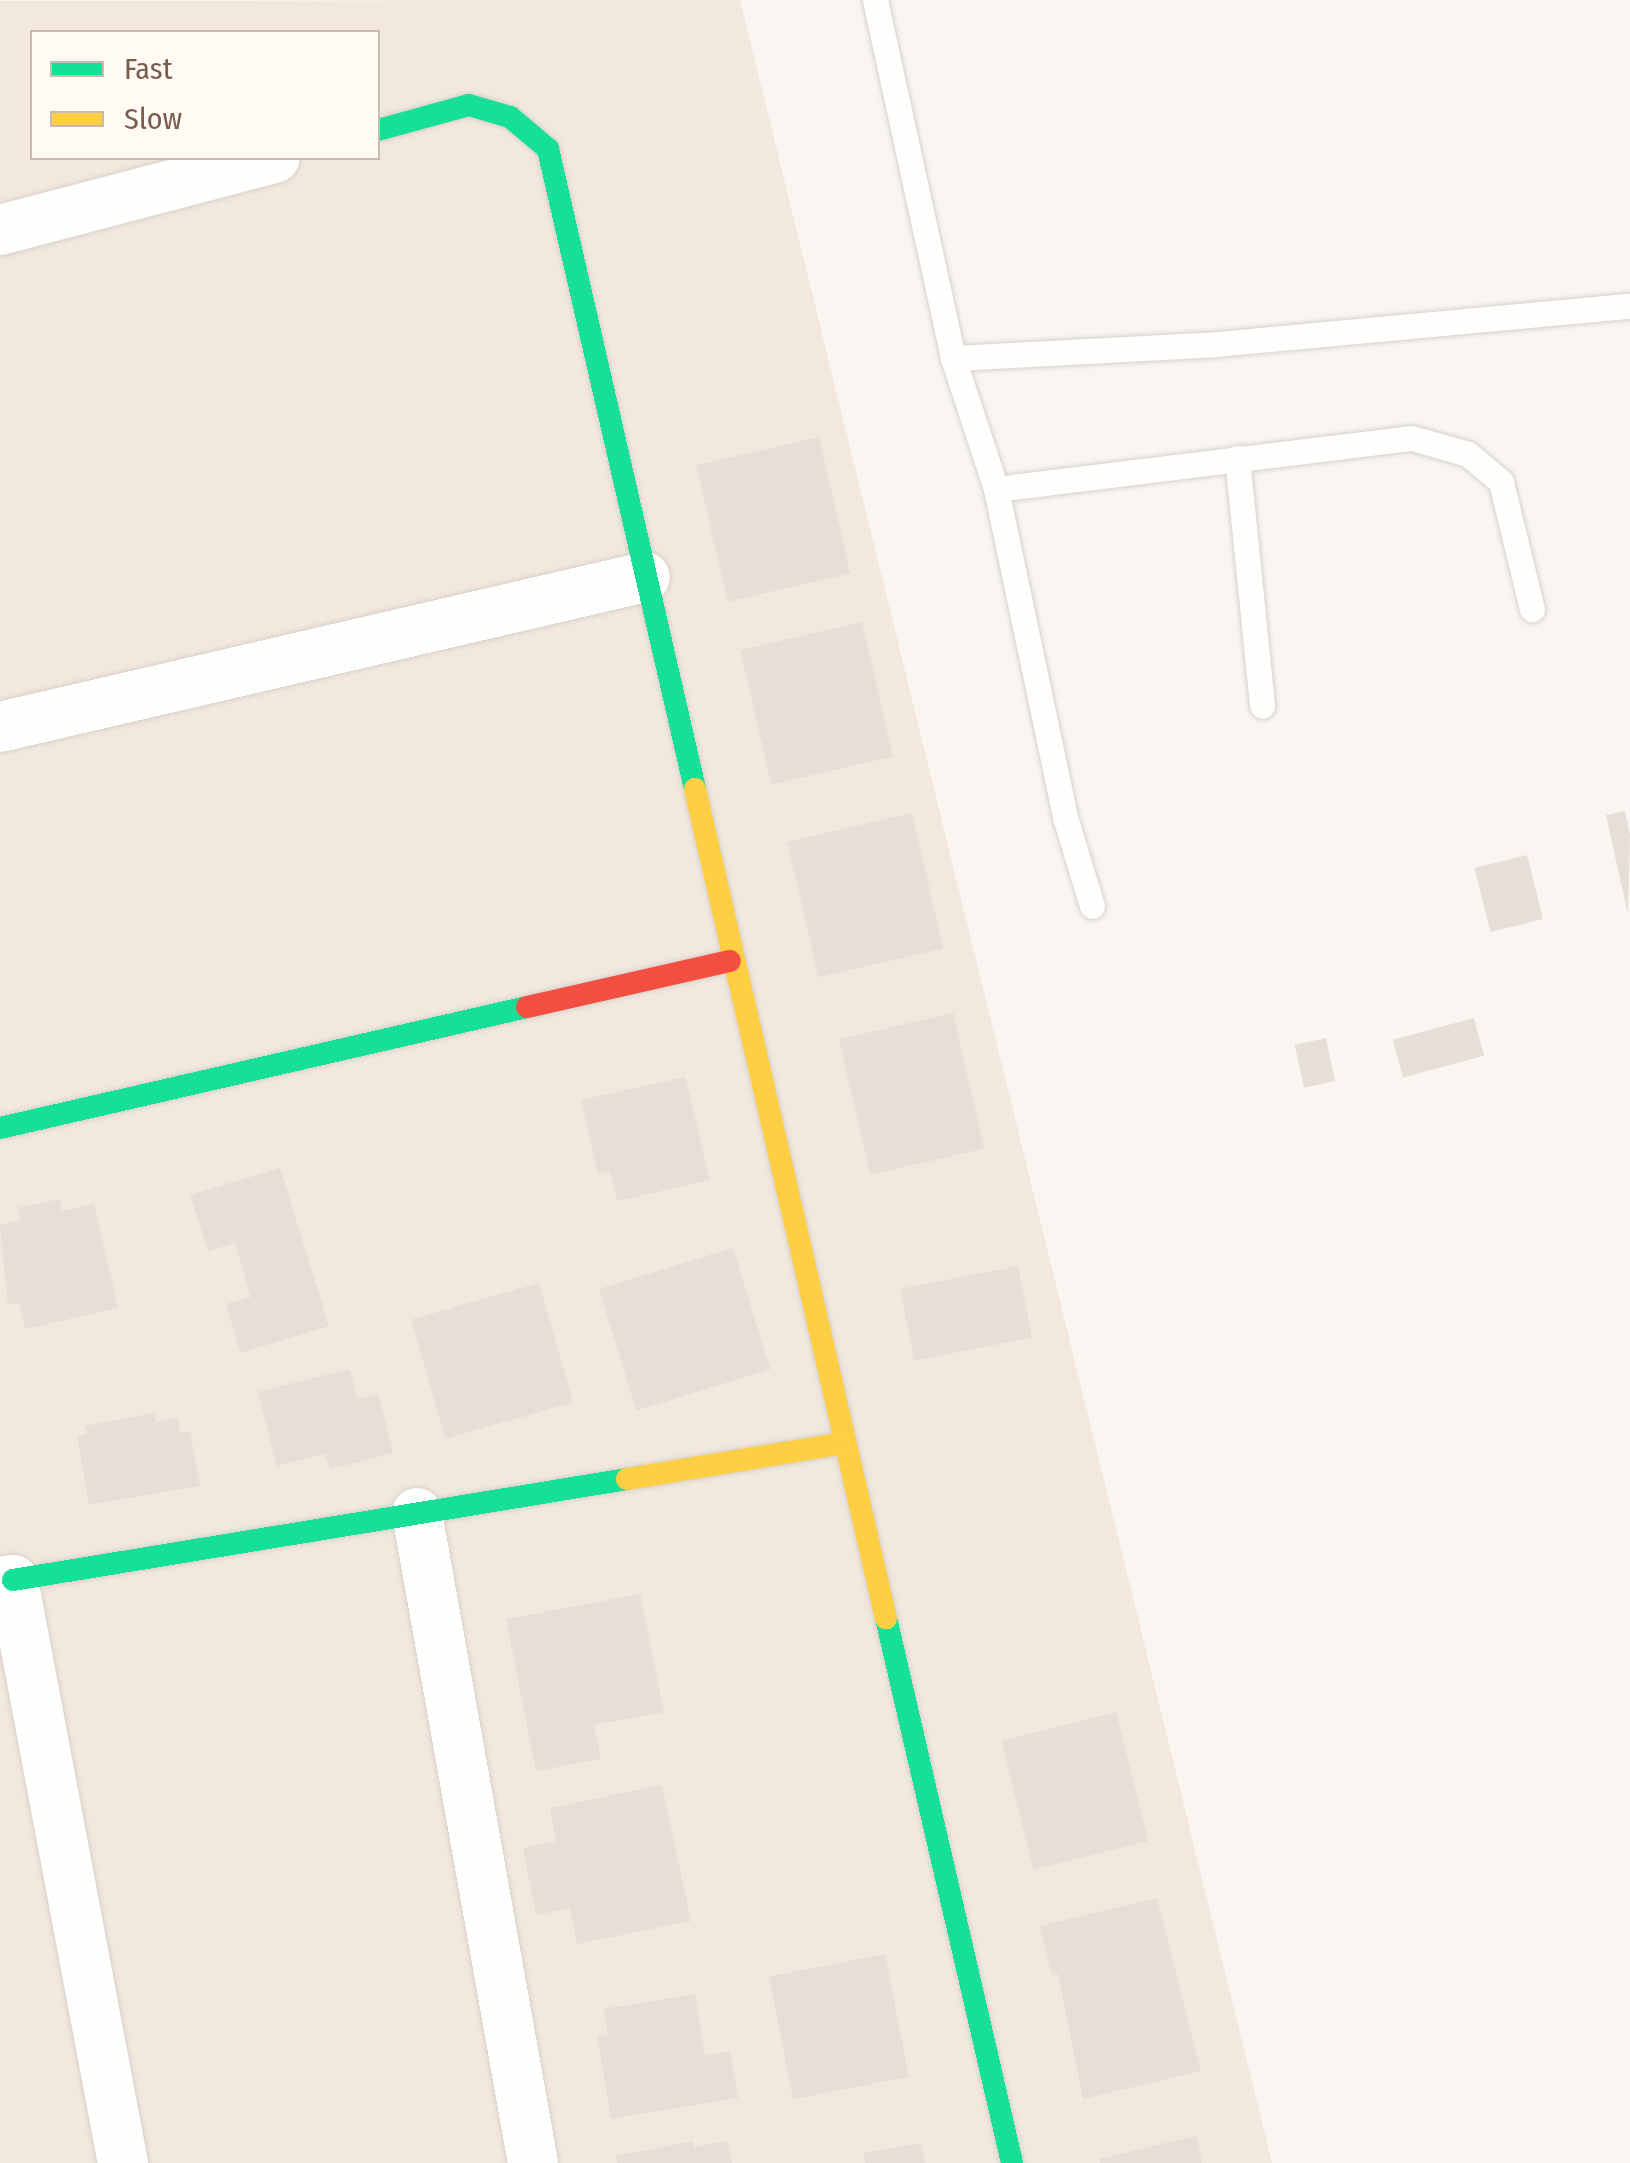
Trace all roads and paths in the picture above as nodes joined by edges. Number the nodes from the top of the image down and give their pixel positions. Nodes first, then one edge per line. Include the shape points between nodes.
1 (875, 0) edge
2 (380, 129) edge
3 (267, 160) edge
4 (0, 230) edge
5 (1630, 306) edge
6 (953, 358) junction
7 (1237, 458) junction
8 (996, 489) junction
9 (645, 577) junction
10 (1532, 609) dead end
11 (1262, 706) dead end
12 (0, 726) edge
13 (1092, 906) dead end
14 (730, 960) junction
15 (0, 1128) edge
16 (845, 1443) junction
17 (417, 1514) junction
18 (6, 1582) edge
19 (122, 2163) edge
20 (533, 2163) edge
21 (1012, 2163) edge

1 - 6 lane
2 - 9 street via 469,105 510,118 548,149
3 - 4 street
5 - 6 lane via 1217,344
6 - 8 lane
7 - 8 lane
7 - 10 lane via 1412,438 1468,454 1501,482
7 - 11 lane
8 - 13 lane via 1065,817
9 - 12 street
9 - 14 street
14 - 15 street
14 - 16 street
16 - 17 street
16 - 21 street
17 - 18 street
17 - 20 street
18 - 19 street

